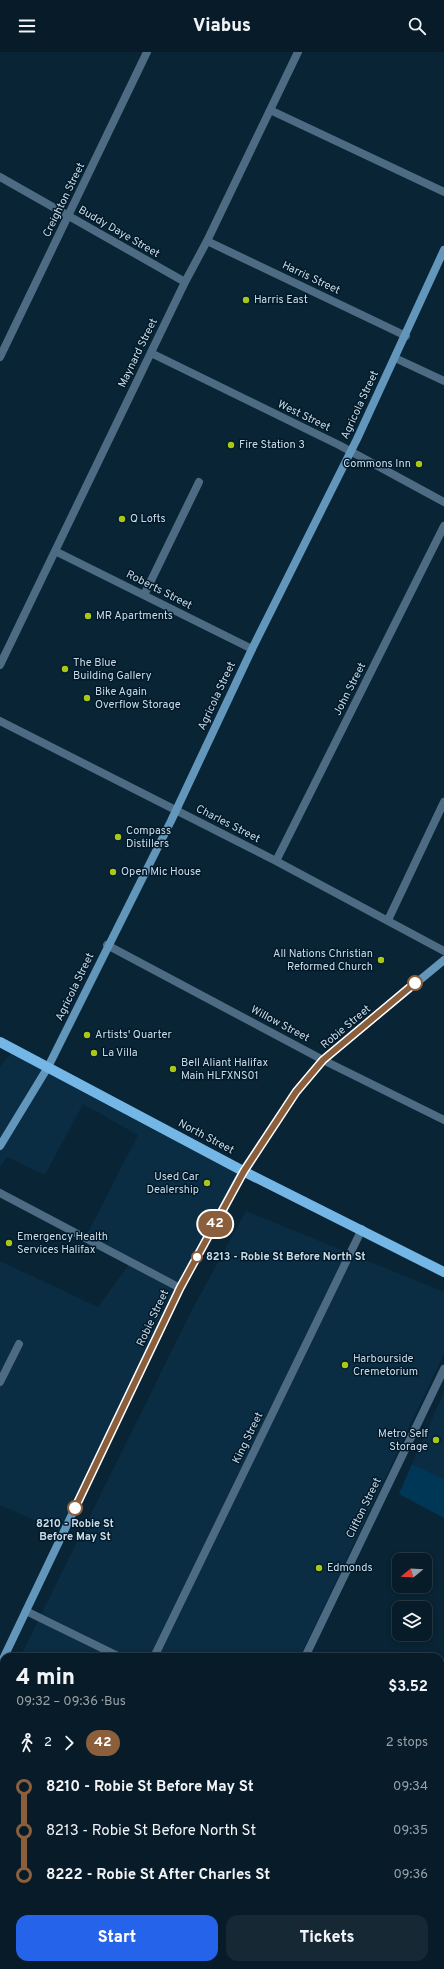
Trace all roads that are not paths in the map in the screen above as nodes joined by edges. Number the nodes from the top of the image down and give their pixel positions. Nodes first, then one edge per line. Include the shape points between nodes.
1 (147, 52) edge
2 (298, 52) edge
3 (270, 110) junction
4 (0, 177) edge
5 (444, 192) edge
6 (69, 216) junction
7 (207, 241) junction
8 (444, 250) edge
9 (184, 282) junction
10 (406, 336) junction
11 (152, 352) junction
12 (0, 357) edge
13 (395, 358) junction
14 (444, 381) edge
15 (351, 451) junction
16 (199, 482) dead end
17 (444, 502) edge
18 (444, 526) edge
19 (56, 551) junction
20 (144, 595) junction
21 (252, 649) junction
22 (0, 665) edge
23 (0, 721) edge
24 (444, 802) edge
25 (176, 809) junction
26 (276, 860) junction
27 (388, 920) junction
28 (107, 945) junction
29 (444, 951) edge
30 (444, 960) edge
31 (0, 1042) edge
32 (323, 1060) junction
33 (48, 1066) junction
34 (444, 1120) edge
35 (0, 1146) edge
36 (244, 1171) junction
37 (0, 1193) edge
38 (362, 1229) junction
39 (444, 1272) edge
40 (180, 1288) junction
41 (19, 1344) dead end
42 (444, 1369) edge
43 (0, 1382) edge
44 (26, 1611) junction
45 (6, 1653) edge
46 (112, 1653) edge
47 (156, 1653) edge
48 (307, 1653) edge

1 - 6 street, Creighton Street
2 - 3 street, Maynard Street
3 - 5 street
3 - 7 street, Maynard Street
4 - 6 street, Buddy Daye Street
6 - 9 street, Buddy Daye Street
6 - 12 street, Creighton Street
7 - 9 street, Maynard Street
7 - 10 street, Harris Street
8 - 10 street, Agricola Street
9 - 11 street, Maynard Street
10 - 13 street, Agricola Street
11 - 15 street, West Street
11 - 19 street, Maynard Street
13 - 14 street
13 - 15 street, Agricola Street
15 - 17 street, West Street
15 - 21 street, Agricola Street
16 - 20 street
18 - 26 street, John Street
19 - 20 street, Roberts Street
19 - 22 street, Maynard Street
20 - 21 street, Roberts Street
21 - 25 street, Agricola Street
23 - 25 street, Charles Street
24 - 27 street
25 - 26 street, Charles Street
25 - 28 street, Agricola Street
26 - 27 street, Charles Street
27 - 29 street, Charles Street
28 - 32 street, Willow Street
28 - 33 street, Agricola Street
30 - 32 street, Robie Street
31 - 33 main road, North Street
32 - 34 street, Willow Street
32 - 36 street, Robie Street via 296,1092
33 - 35 street, Agricola Street
33 - 36 main road, North Street
36 - 38 main road, North Street
36 - 40 street, Robie Street
37 - 40 street
38 - 39 main road, North Street
38 - 47 street, King Street
40 - 44 street, Robie Street
41 - 43 street
42 - 48 street, Clifton Street
44 - 45 street, Robie Street
44 - 46 street

